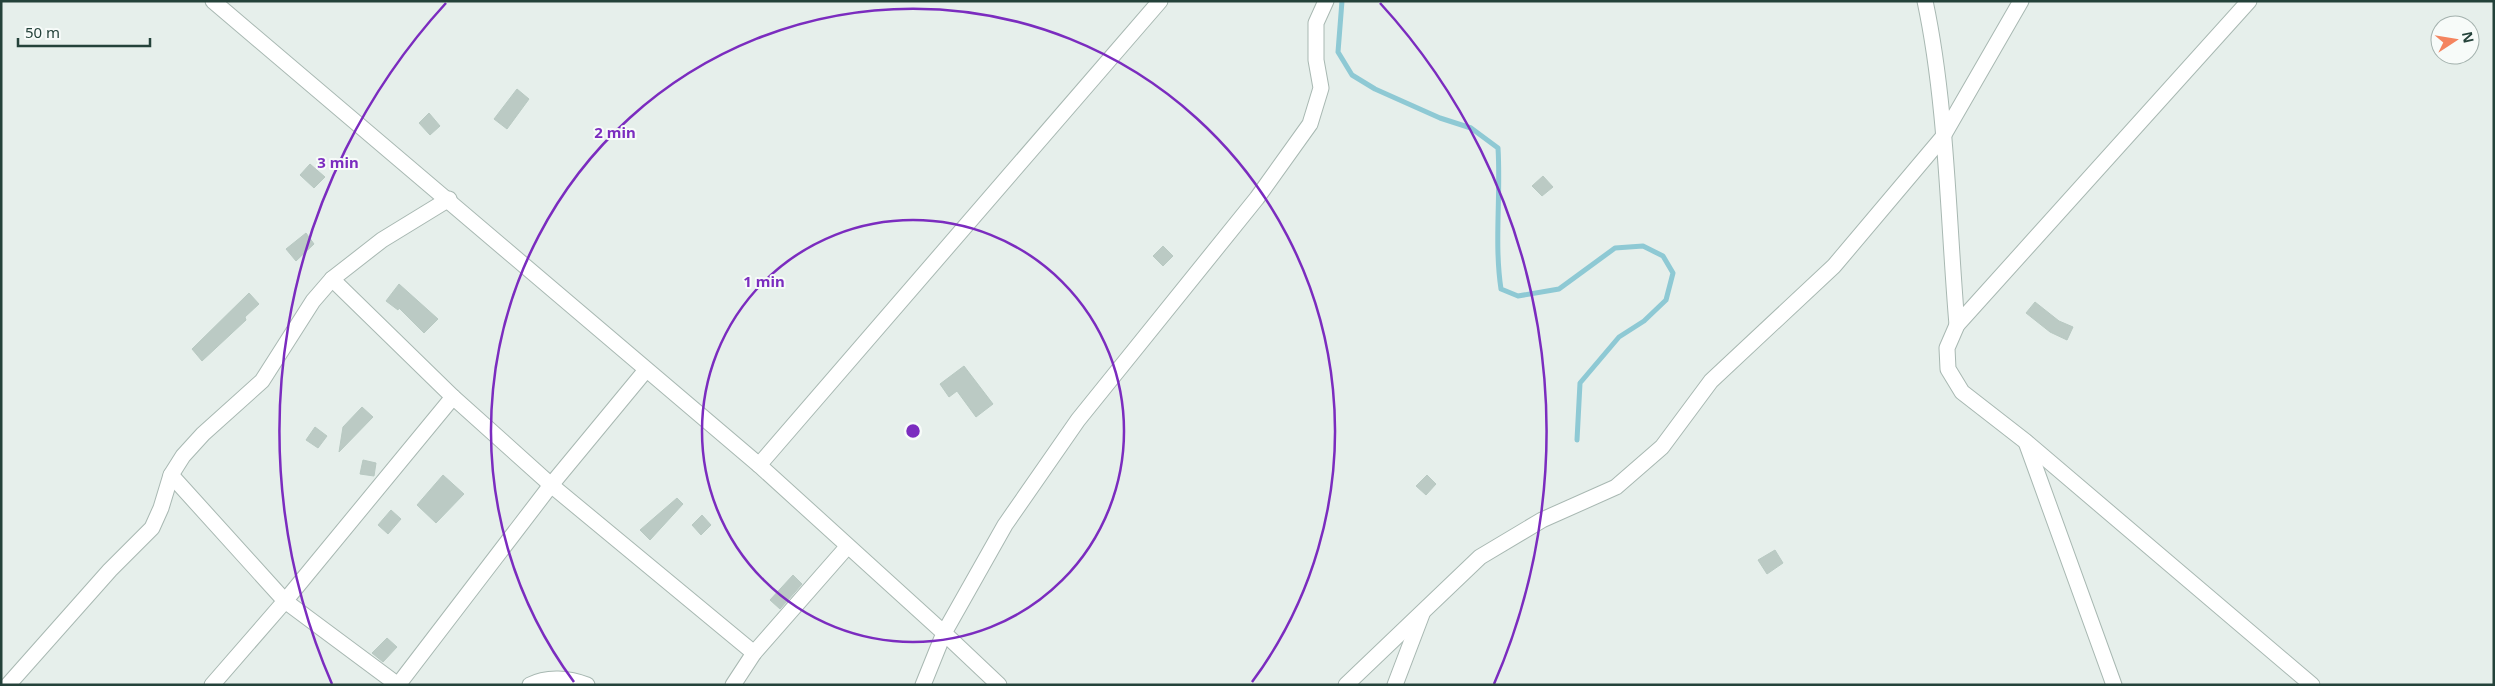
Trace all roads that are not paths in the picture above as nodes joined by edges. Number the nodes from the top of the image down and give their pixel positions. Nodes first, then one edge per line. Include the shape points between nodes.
1 (213, 1) edge
2 (1160, 1) edge
3 (1326, 1) edge
4 (1925, 1) edge
5 (2021, 1) edge
6 (2249, 1) edge
7 (1942, 138) junction
8 (449, 200) junction
9 (332, 279) junction
10 (1957, 326) junction
11 (646, 370) junction
12 (453, 398) junction
13 (2025, 441) junction
14 (759, 465) junction
15 (171, 475) junction
16 (551, 485) junction
17 (847, 547) junction
18 (285, 600) junction
19 (1422, 612) junction
20 (944, 633) junction
21 (754, 652) junction
22 (8, 685) edge
23 (212, 685) edge
24 (398, 685) edge
25 (530, 685) edge
26 (587, 685) edge
27 (733, 685) edge
28 (923, 685) edge
29 (1000, 685) edge
30 (1346, 685) edge
31 (1395, 685) edge
32 (2114, 685) edge
33 (2312, 685) edge

1 - 8 street
2 - 14 street
3 - 20 street via 1316,23 1316,60 1321,88 1310,124 1257,198 1078,420 1005,524
4 - 7 street via 1932,34
5 - 7 street
6 - 10 street
7 - 10 street
7 - 19 street via 1834,266 1711,381 1662,447 1616,487 1542,520 1480,557
8 - 9 street via 382,240
8 - 11 street
9 - 12 street
9 - 15 street via 313,301 262,381 203,434
10 - 13 street via 1946,348 1948,369 1962,392
11 - 14 street
11 - 16 street
12 - 16 street
12 - 18 street
13 - 32 street
13 - 33 street
14 - 17 street
15 - 18 street
15 - 22 street via 152,528 110,570
16 - 21 street
16 - 24 street
17 - 20 street
17 - 21 street
18 - 23 street
18 - 24 street
19 - 30 street
19 - 31 street
20 - 28 street
20 - 29 street
21 - 27 street
25 - 26 street via 542,679

